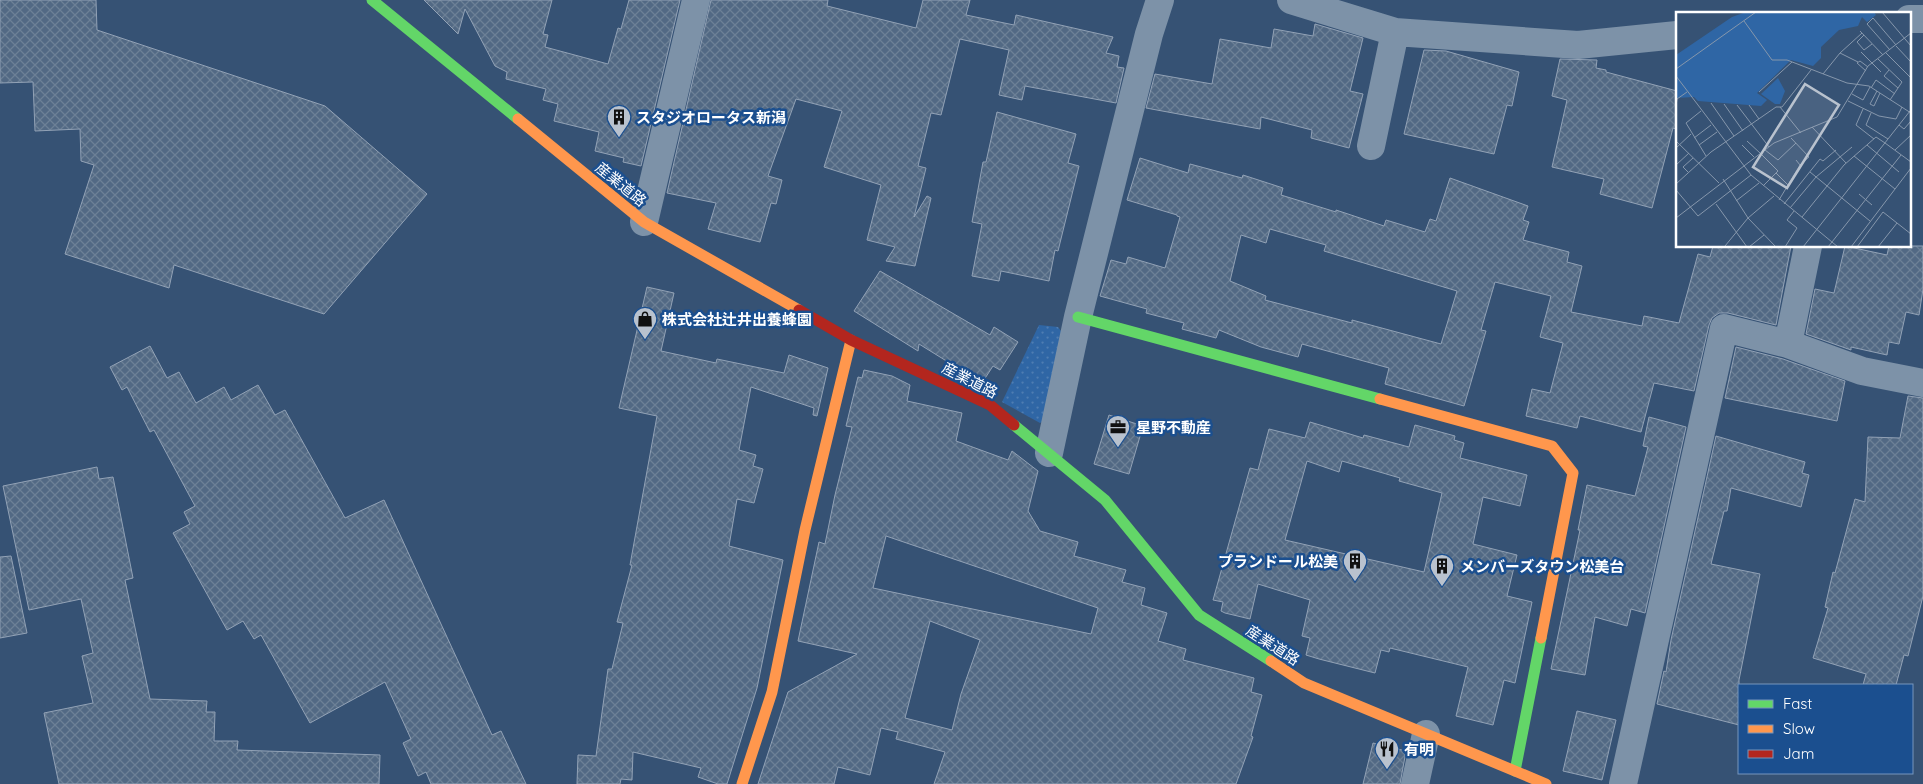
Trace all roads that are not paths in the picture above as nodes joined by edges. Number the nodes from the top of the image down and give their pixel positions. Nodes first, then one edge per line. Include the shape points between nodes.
1 (372, 0) edge
2 (696, 0) edge
3 (1160, 0) edge
4 (1292, 0) edge
5 (1335, 7) edge
6 (1910, 19) edge
7 (1923, 19) edge
8 (1395, 32) junction
9 (1676, 35) edge
10 (1371, 146) dead end
11 (644, 222) junction
12 (1808, 248) edge
13 (1078, 317) junction
14 (851, 340) junction
15 (1788, 344) junction
16 (1923, 383) edge
17 (1048, 453) junction
18 (1426, 734) junction
19 (1515, 771) junction
20 (742, 784) edge
21 (1415, 784) edge
22 (1546, 784) edge
23 (1623, 784) edge

1 - 11 street, 産業道路
2 - 11 street
3 - 13 street
4 - 5 street
5 - 8 street
6 - 7 street
8 - 9 street via 1578,45
8 - 10 street
11 - 14 street, 産業道路
12 - 15 street
13 - 17 street
13 - 19 street via 1552,446 1573,473
14 - 17 street, 産業道路 via 990,405
14 - 20 street via 772,692
15 - 16 street via 1862,371
15 - 23 street via 1724,328
17 - 18 street, 産業道路 via 1105,500 1199,615 1304,683
18 - 19 street, 産業道路
18 - 21 street
19 - 22 street, 産業道路

